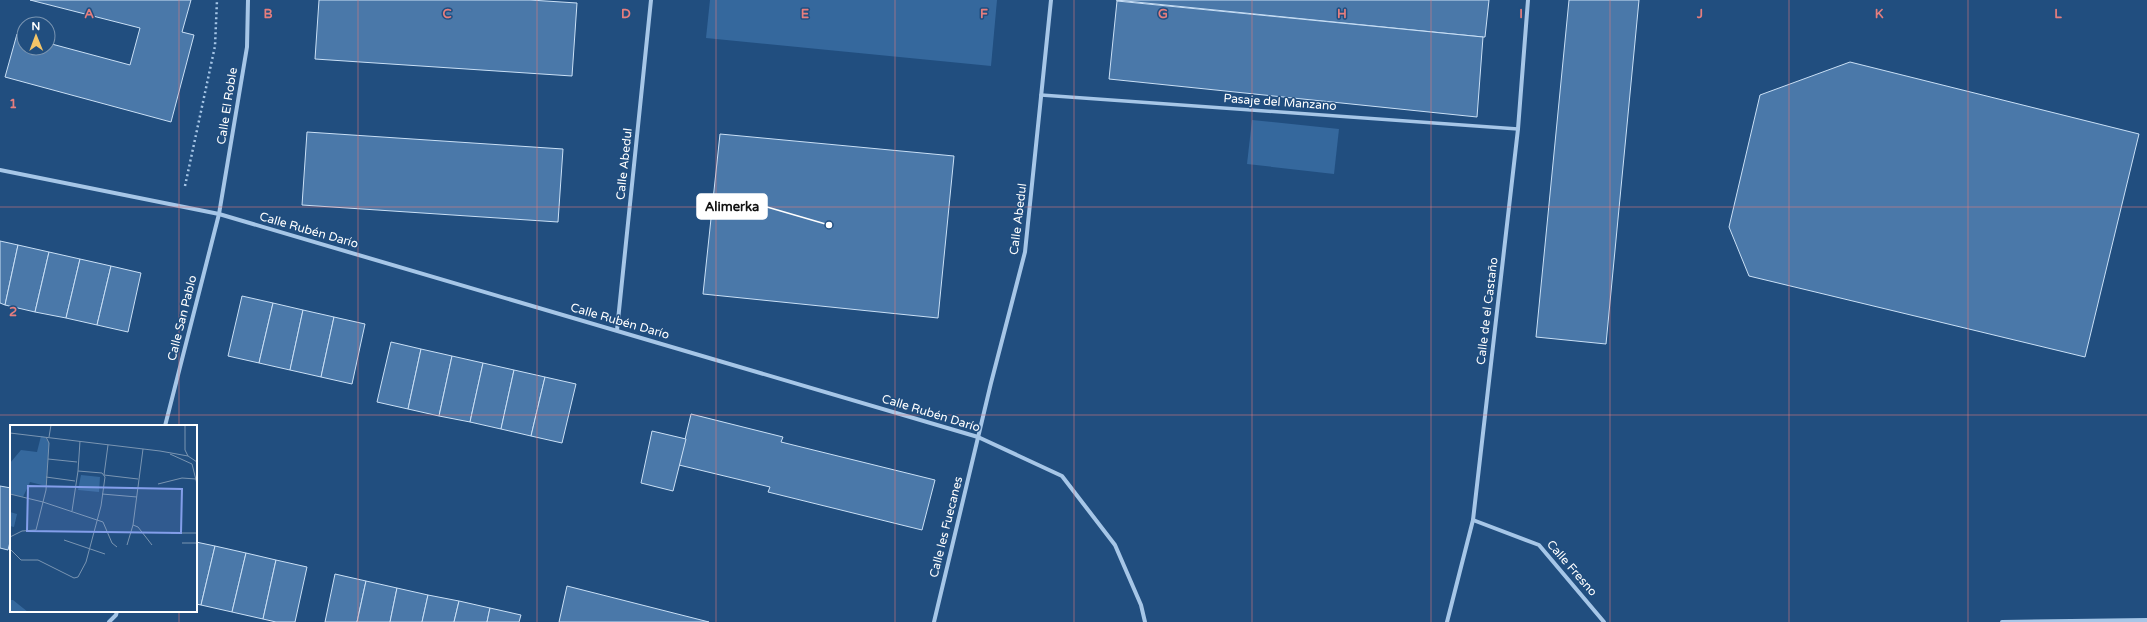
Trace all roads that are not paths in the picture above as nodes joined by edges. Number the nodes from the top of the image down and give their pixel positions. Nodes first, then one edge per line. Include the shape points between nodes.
1 (248, 0) edge
2 (651, 0) edge
3 (1051, 0) edge
4 (1528, 0) edge
5 (1041, 95) junction
6 (1518, 129) junction
7 (0, 170) edge
8 (219, 214) junction
9 (616, 330) junction
10 (165, 425) edge
11 (978, 437) junction
12 (1473, 520) junction
13 (117, 612) edge
14 (2147, 620) edge
15 (109, 622) edge
16 (934, 622) edge
17 (1145, 622) edge
18 (1447, 622) edge
19 (1604, 622) edge
20 (2002, 622) edge

1 - 8 street, Calle El Roble via 246,47
2 - 9 street, Calle Abedul
3 - 5 street, Calle Abedul
4 - 6 street, Calle de el Castaño
5 - 6 street, Pasaje del Manzano
5 - 11 street, Calle Abedul via 1025,252
6 - 12 street, Calle de el Castaño
7 - 8 street, Calle Rubén Darío
8 - 9 street, Calle Rubén Darío
8 - 10 street, Calle San Pablo
9 - 11 street, Calle Rubén Darío
11 - 16 street, Calle les Fuecanes
11 - 17 street, Calle Rubén Darío via 1062,476 1115,545 1141,606
12 - 18 street, Calle de el Castaño
12 - 19 street, Calle Fresno via 1540,545
13 - 15 street
14 - 20 street

